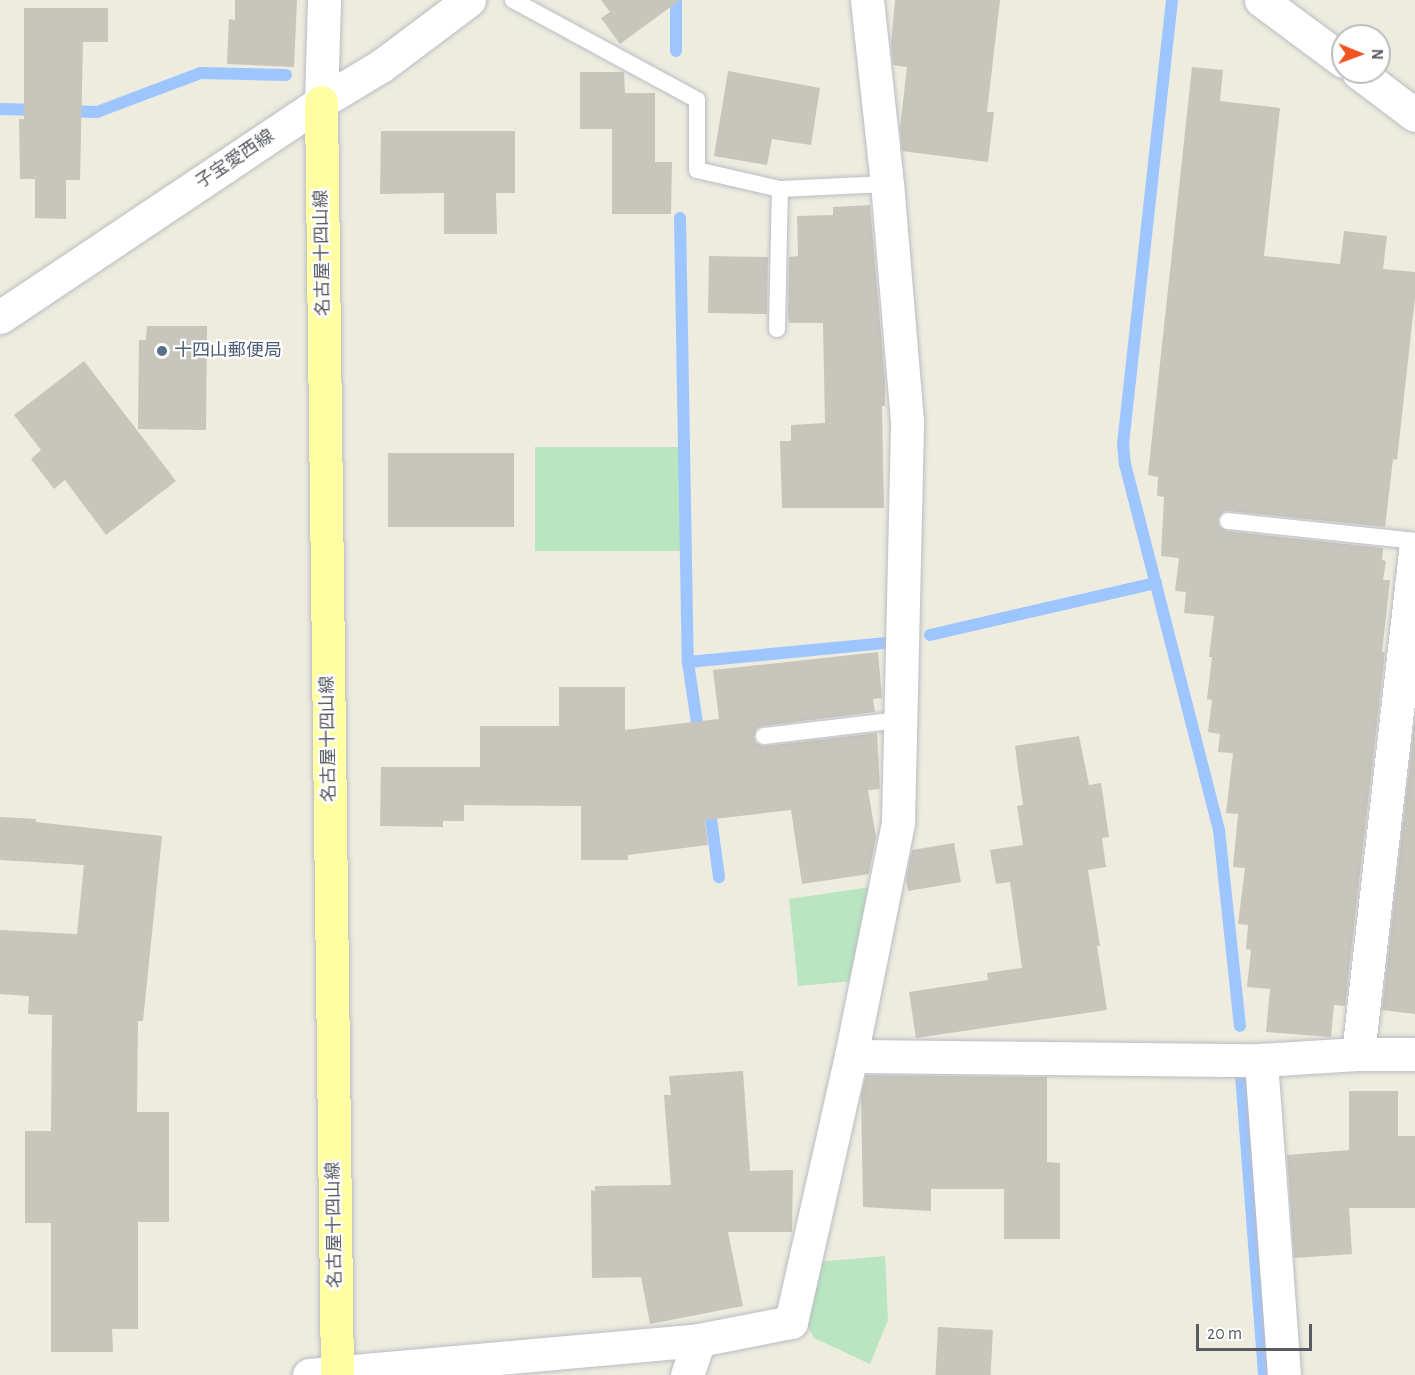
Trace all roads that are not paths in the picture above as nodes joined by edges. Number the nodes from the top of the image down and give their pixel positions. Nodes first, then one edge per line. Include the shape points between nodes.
1 (324, 0) edge
2 (469, 0) edge
3 (513, 0) edge
4 (867, 0) edge
5 (1261, 0) edge
6 (1331, 52) edge
7 (1374, 84) edge
8 (321, 102) junction
9 (1415, 115) edge
10 (887, 184) junction
11 (780, 189) junction
12 (0, 317) edge
13 (777, 328) dead end
14 (1228, 521) dead end
15 (1415, 541) edge
16 (1415, 552) edge
17 (899, 720) junction
18 (764, 736) dead end
19 (1358, 1054) junction
20 (1415, 1054) edge
21 (851, 1056) junction
22 (1261, 1060) junction
23 (699, 1340) junction
24 (328, 1374) edge
25 (687, 1375) edge
26 (1284, 1375) edge

1 - 8 street
2 - 8 street, 子宝愛西線 via 381,66
3 - 11 lane via 697,100 697,170
4 - 10 street
5 - 6 street
7 - 9 street
8 - 12 street, 子宝愛西線
8 - 24 main road, 名古屋十四山線
10 - 11 lane
10 - 17 street via 907,421
11 - 13 lane
14 - 15 lane
16 - 19 street
17 - 18 lane
17 - 21 street via 898,823
19 - 20 street
19 - 22 street
21 - 22 street
21 - 23 street via 791,1322
22 - 26 street
23 - 24 street
23 - 25 street

